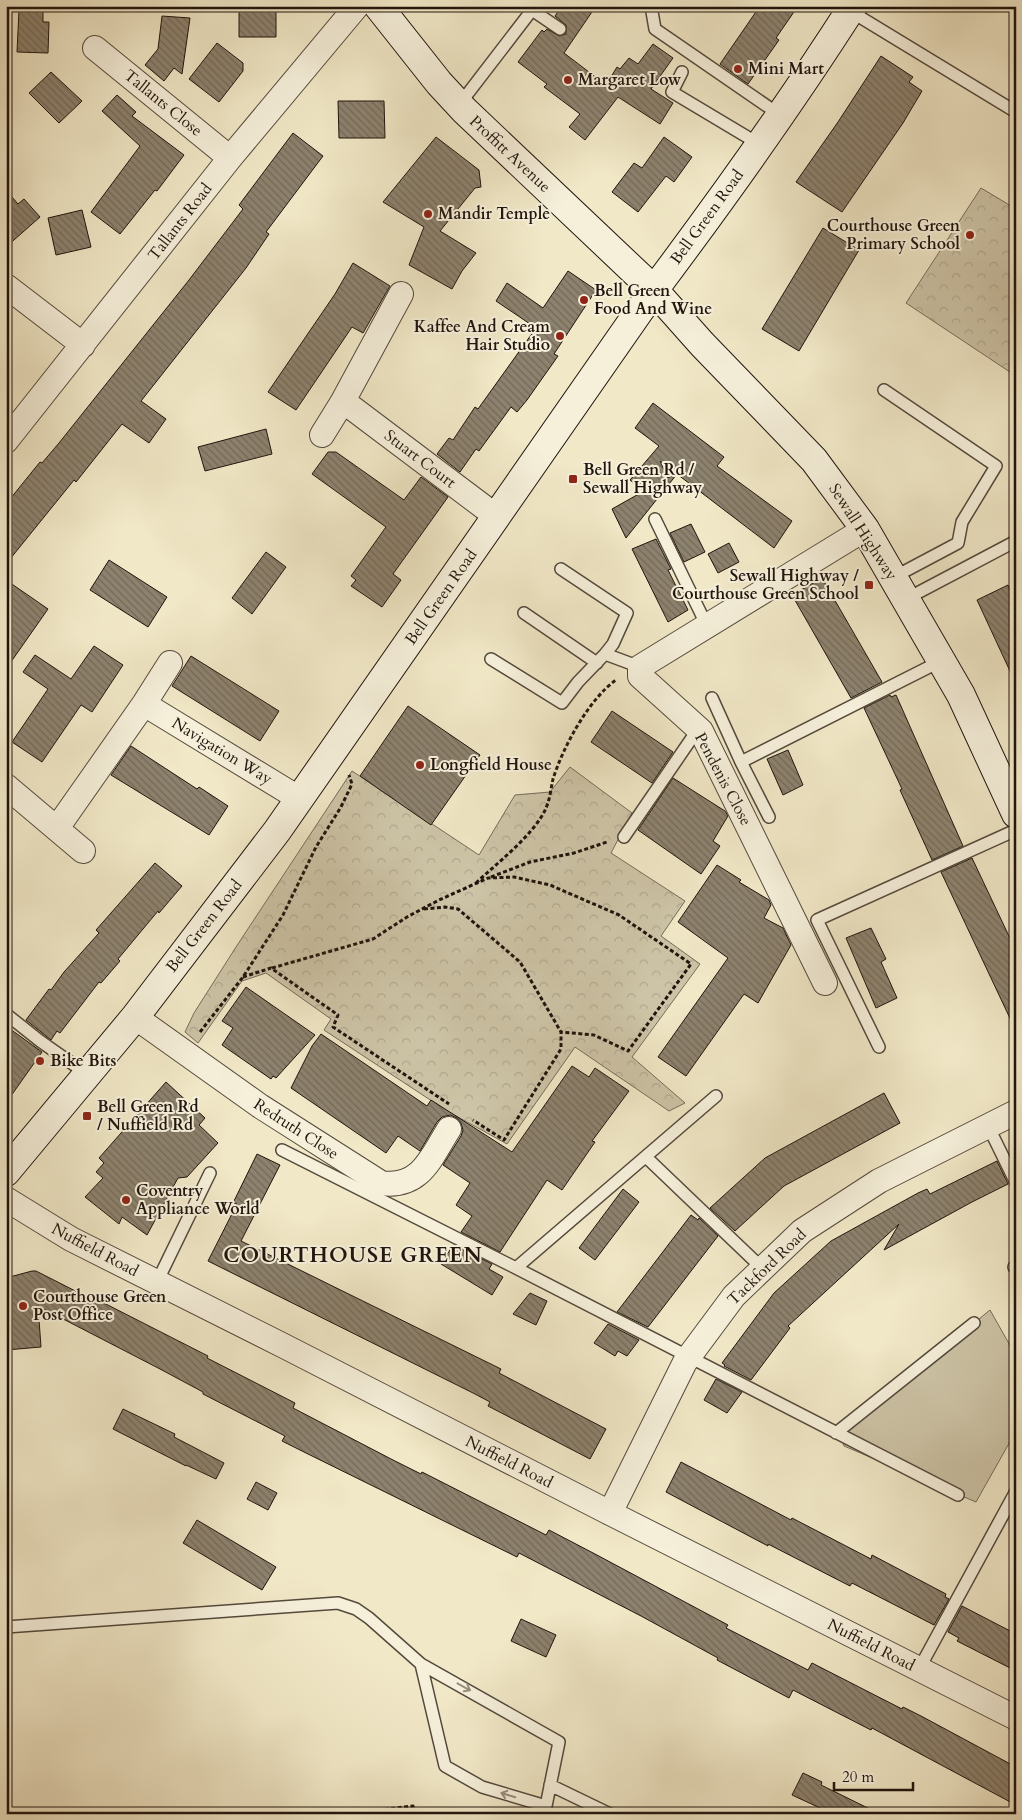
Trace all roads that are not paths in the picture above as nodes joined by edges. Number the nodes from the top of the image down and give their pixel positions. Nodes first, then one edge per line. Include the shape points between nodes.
1 (357, 6) edge
2 (378, 6) edge
3 (651, 6) edge
4 (851, 9) edge
5 (560, 30) dead end
6 (95, 48) dead end
7 (682, 72) dead end
8 (459, 105) junction
9 (1016, 112) edge
10 (780, 115) junction
11 (759, 144) junction
12 (230, 158) junction
13 (6, 286) edge
14 (654, 290) junction
15 (401, 294) dead end
16 (83, 345) junction
17 (884, 390) dead end
18 (342, 402) junction
19 (322, 435) dead end
20 (6, 442) edge
21 (497, 516) junction
22 (655, 518) dead end
23 (866, 529) junction
24 (1016, 541) edge
25 (561, 569) dead end
26 (900, 588) junction
27 (524, 614) dead end
28 (707, 626) junction
29 (491, 658) dead end
30 (601, 658) junction
31 (942, 661) junction
32 (170, 663) dead end
33 (640, 667) junction
34 (712, 698) dead end
35 (144, 704) junction
36 (698, 730) junction
37 (741, 762) junction
38 (6, 786) edge
39 (300, 799) junction
40 (1016, 813) edge
41 (769, 817) dead end
42 (57, 828) junction
43 (1016, 830) edge
44 (624, 837) road end
45 (84, 851) dead end
46 (825, 983) dead end
47 (6, 1014) edge
48 (135, 1017) junction
49 (879, 1047) dead end
50 (87, 1074) junction
51 (716, 1096) dead end
52 (1016, 1112) edge
53 (457, 1118) road end
54 (988, 1126) junction
55 (282, 1150) dead end
56 (646, 1157) junction
57 (6, 1172) edge
58 (210, 1174) dead end
59 (1016, 1183) edge
60 (6, 1199) edge
61 (516, 1268) junction
62 (763, 1269) junction
63 (157, 1282) junction
64 (974, 1323) dead end
65 (689, 1357) junction
66 (836, 1432) junction
67 (1016, 1491) edge
68 (958, 1495) dead end
69 (610, 1514) junction
70 (6, 1627) edge
71 (421, 1664) junction
72 (920, 1669) junction
73 (1016, 1718) edge
74 (550, 1785) junction
75 (610, 1814) edge

1 - 12 street, Tallants Road
2 - 8 main road, Proffitt Avenue
3 - 10 lane via 654,29
4 - 9 lane
4 - 10 main road, Bell Green Road
5 - 8 lane via 532,10
6 - 12 street, Tallants Close
7 - 11 lane via 672,92
8 - 14 main road, Proffitt Avenue
10 - 11 main road, Bell Green Road
11 - 14 main road, Bell Green Road
12 - 16 street, Tallants Road
13 - 16 street
14 - 21 main road, Bell Green Road
14 - 23 main road, Sewall Highway via 814,460
15 - 18 street
16 - 20 street, Tallants Road
17 - 26 lane via 996,466 962,522 958,542
18 - 19 street
18 - 21 street, Stuart Court
21 - 39 main road, Bell Green Road
22 - 28 lane
23 - 26 main road, Sewall Highway
23 - 28 street
24 - 26 lane
25 - 30 lane via 627,613 613,644
26 - 31 main road, Sewall Highway
27 - 30 lane
28 - 33 street
29 - 30 lane via 562,703
30 - 33 lane
31 - 37 lane
31 - 40 main road, Sewall Highway
32 - 35 street
33 - 36 street, Pendenis Close via 640,676
34 - 37 lane
35 - 39 street, Navigation Way
35 - 42 street
36 - 44 lane
36 - 46 street, Pendenis Close
37 - 41 lane
38 - 42 street
39 - 48 main road, Bell Green Road
42 - 45 street
43 - 49 lane via 817,920
47 - 50 lane
48 - 50 main road, Bell Green Road
48 - 53 street, Redruth Close via 260,1106 381,1184 408,1182 420,1174
50 - 57 main road, Bell Green Road
51 - 56 lane
52 - 54 street, Tackford Road
54 - 59 lane
54 - 62 street, Tackford Road via 879,1181 802,1231
55 - 61 lane
56 - 61 lane
56 - 62 lane
58 - 63 lane
60 - 63 street, Nuffield Road via 71,1239
61 - 65 lane
62 - 65 street, Tackford Road via 734,1296
63 - 69 street, Nuffield Road
64 - 66 lane
65 - 66 lane
65 - 69 street, Tackford Road
66 - 68 lane
67 - 72 lane
69 - 72 street, Nuffield Road
70 - 71 lane via 338,1603 369,1618
71 -> 74 lane via 559,1742
74 -> 71 lane via 546,1806 482,1787 445,1766
72 - 73 street, Nuffield Road
74 - 75 lane

